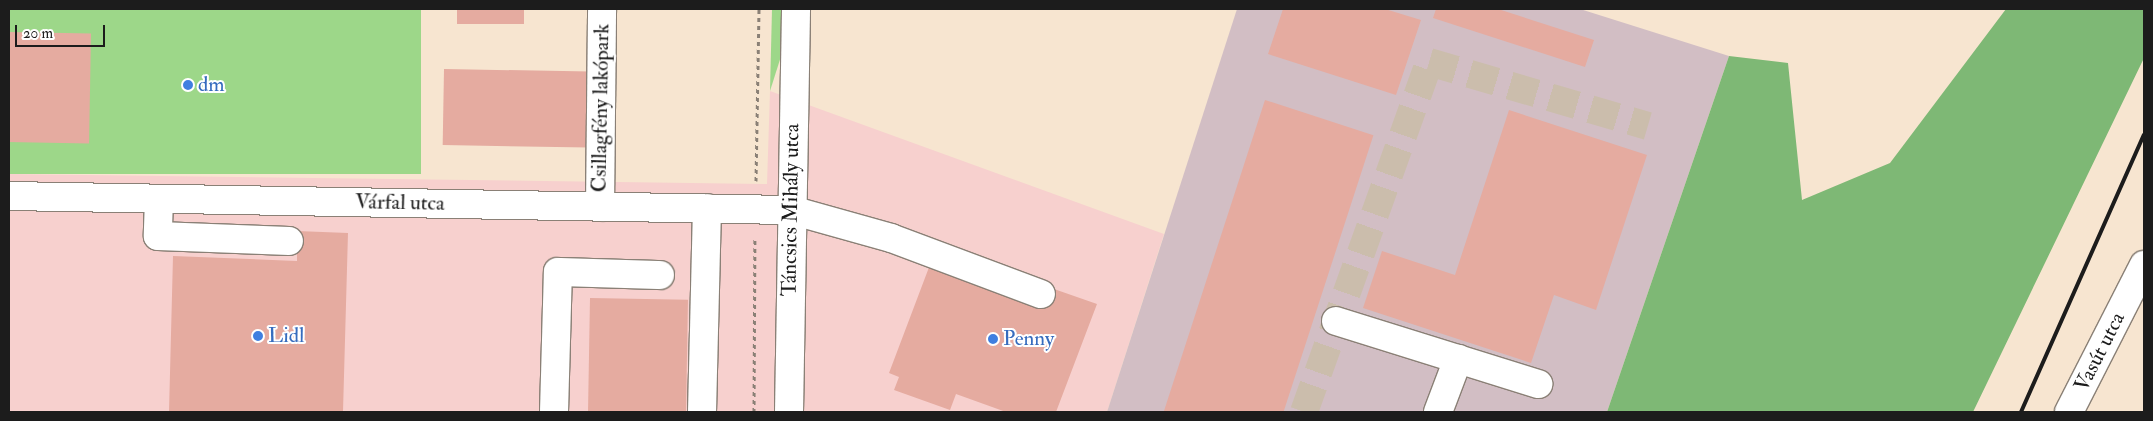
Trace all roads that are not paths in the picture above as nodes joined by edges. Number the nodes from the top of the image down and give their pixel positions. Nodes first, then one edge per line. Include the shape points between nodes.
1 (602, 9) edge
2 (796, 9) edge
3 (9, 196) edge
4 (159, 199) junction
5 (600, 206) junction
6 (707, 208) junction
7 (791, 210) junction
8 (289, 241) dead end
9 (2144, 265) edge
10 (660, 275) dead end
11 (1041, 294) dead end
12 (1336, 322) dead end
13 (1458, 359) junction
14 (1538, 384) dead end
15 (554, 412) edge
16 (702, 412) edge
17 (789, 412) edge
18 (1438, 412) edge
19 (2069, 412) edge

1 - 5 street, Csillagfény lakópark
2 - 7 street, Táncsics Mihály utca
3 - 4 street, Várfal utca
4 - 5 street, Várfal utca
4 - 8 street via 158,236
5 - 6 street, Várfal utca
6 - 7 street, Várfal utca
6 - 16 street
7 - 11 street, Várfal utca via 891,238
7 - 17 street, Táncsics Mihály utca
9 - 19 street, Vasút utca
10 - 15 street via 558,272
12 - 13 street
13 - 14 street
13 - 18 street

